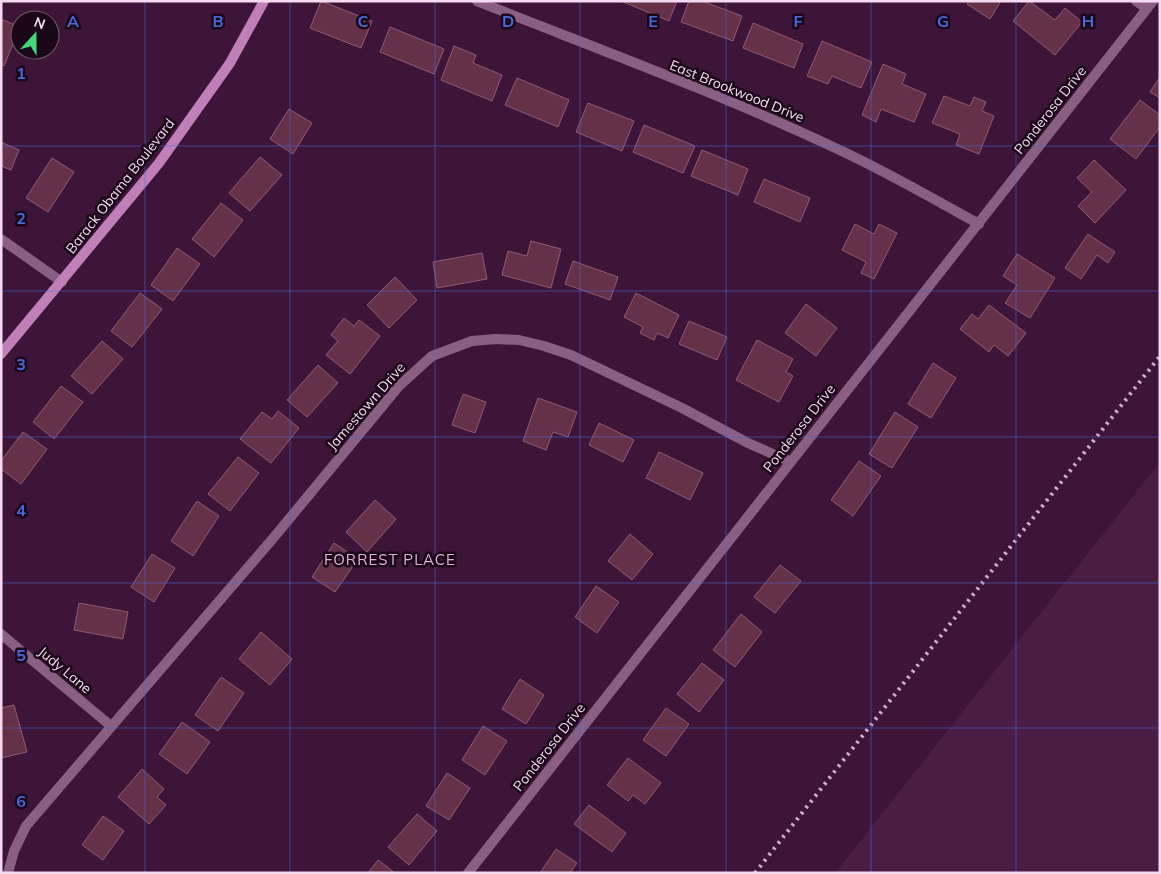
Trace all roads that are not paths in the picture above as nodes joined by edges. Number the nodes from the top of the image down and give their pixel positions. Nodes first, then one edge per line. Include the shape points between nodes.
1 (264, 1) edge
2 (477, 1) edge
3 (1136, 1) edge
4 (1150, 5) edge
5 (979, 224) junction
6 (1, 239) edge
7 (62, 282) junction
8 (1, 354) edge
9 (791, 462) junction
10 (1, 634) edge
11 (111, 726) junction
12 (8, 873) edge
13 (468, 873) edge

1 - 7 main road, Barack Obama Boulevard via 230,63 159,163
2 - 5 street, East Brookwood Drive via 830,145
3 - 4 street
4 - 5 street, Ponderosa Drive
5 - 9 street, Ponderosa Drive
6 - 7 street
7 - 8 main road, Barack Obama Boulevard
9 - 11 street, Jamestown Drive via 571,355 519,340 472,341 451,348 432,356 399,386
9 - 13 street, Ponderosa Drive
10 - 11 street, Judy Lane
11 - 12 street via 26,826

